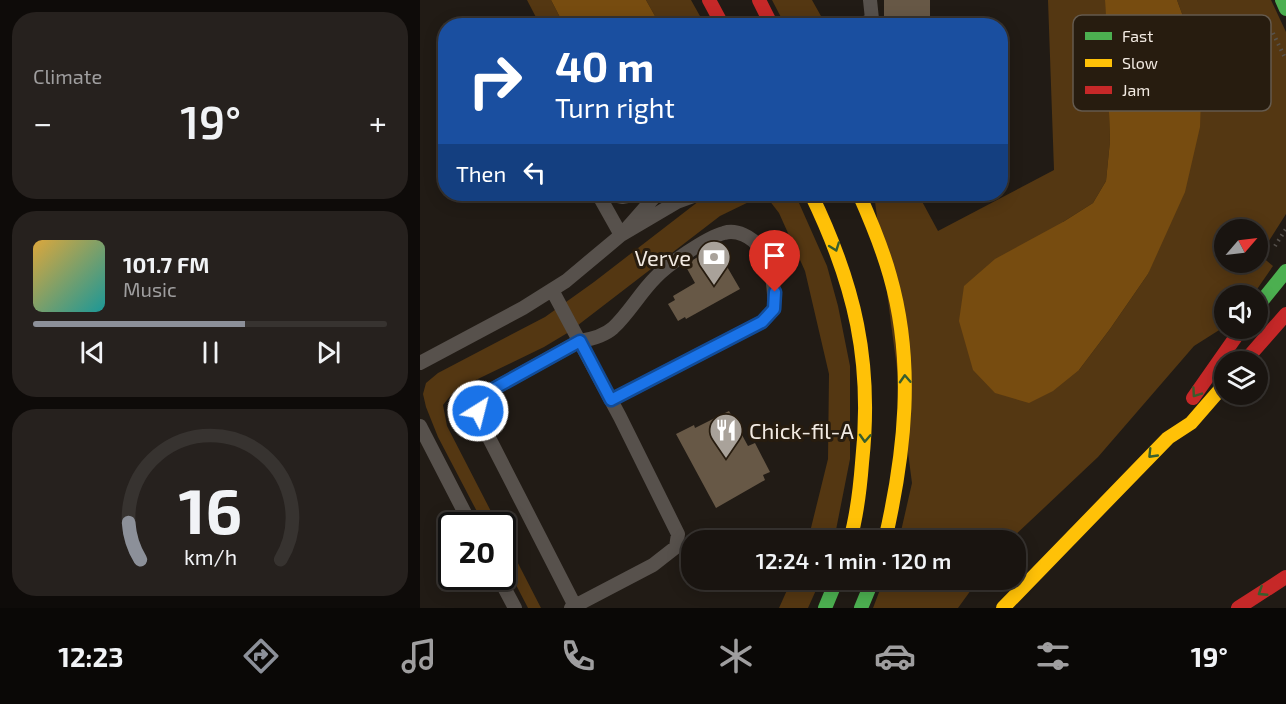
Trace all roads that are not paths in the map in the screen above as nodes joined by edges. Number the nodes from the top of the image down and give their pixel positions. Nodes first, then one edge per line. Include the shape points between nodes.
1 (709, 0) edge
2 (759, 0) edge
3 (870, 0) edge
4 (1282, 0) edge
5 (1286, 9) edge
6 (719, 18) edge
7 (768, 18) edge
8 (872, 18) edge
9 (602, 201) edge
10 (651, 201) edge
11 (675, 201) edge
12 (814, 201) edge
13 (862, 201) edge
14 (621, 236) junction
15 (1286, 271) edge
16 (552, 290) junction
17 (1268, 293) edge
18 (1286, 314) edge
19 (1234, 339) edge
20 (580, 341) junction
21 (1254, 351) edge
22 (420, 363) edge
23 (1214, 397) edge
24 (611, 400) junction
25 (420, 426) edge
26 (1168, 438) junction
27 (464, 512) edge
28 (852, 530) edge
29 (888, 530) edge
30 (1286, 577) edge
31 (505, 590) edge
32 (832, 590) edge
33 (868, 590) edge
34 (573, 607) edge
35 (515, 608) edge
36 (825, 608) edge
37 (861, 608) edge
38 (1004, 608) edge
39 (1238, 608) edge

1 - 6 main road
2 - 7 main road
3 - 8 lane
4 - 5 main road
9 - 14 lane
10 - 14 lane
11 - 14 lane
12 -> 28 main road via 843,269 865,362 865,447
29 -> 13 main road via 902,458 907,404 902,327 885,252
14 - 16 lane
15 - 17 main road
16 - 20 lane
16 - 22 lane
18 - 21 main road
19 -> 26 main road
20 - 24 lane
20 - 24 lane via 597,338 612,329 672,262 723,233 736,232 756,242 772,272 774,309 762,322
20 - 34 lane via 486,393 478,411
23 - 26 main road via 1191,423
24 - 34 lane via 678,534 676,547 653,565
25 - 27 lane
26 -> 38 main road
30 -> 39 main road
31 - 35 lane
32 - 36 main road
33 - 37 main road

